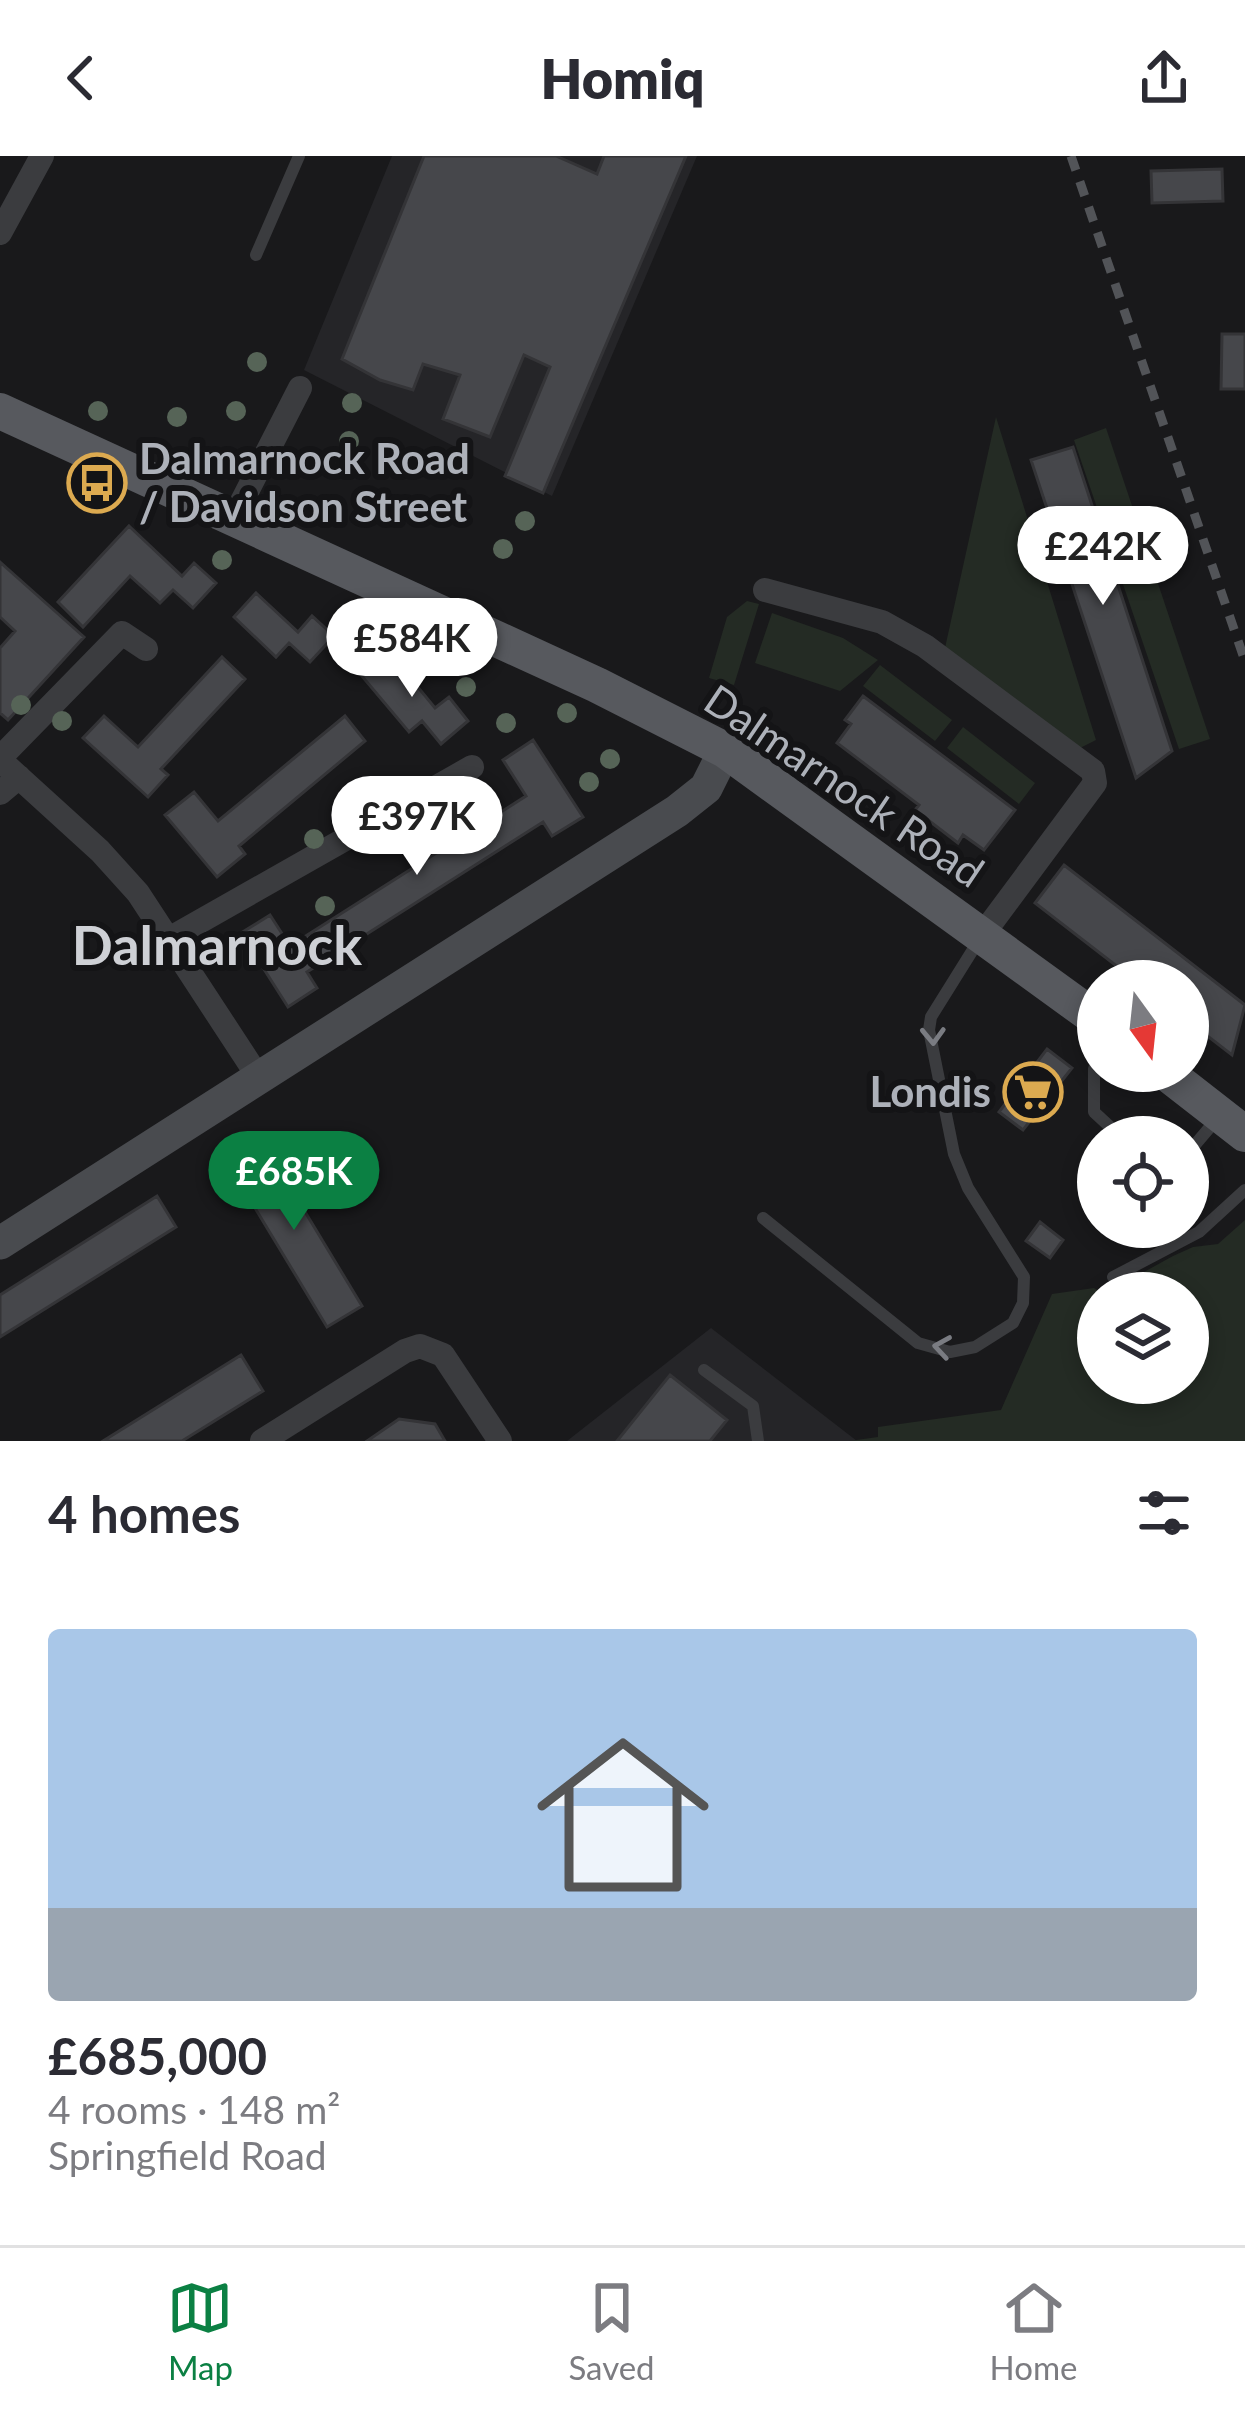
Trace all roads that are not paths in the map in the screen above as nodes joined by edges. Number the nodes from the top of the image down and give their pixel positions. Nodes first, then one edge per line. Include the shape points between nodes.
1 (42, 156) edge
2 (298, 156) edge
3 (0, 232) edge
4 (256, 255) dead end
5 (301, 388) dead end
6 (0, 412) edge
7 (233, 519) junction
8 (765, 590) dead end
9 (146, 649) dead end
10 (724, 750) junction
11 (472, 767) dead end
12 (5, 772) edge
13 (983, 934) junction
14 (169, 939) junction
15 (1077, 1004) edge
16 (259, 1078) junction
17 (1191, 1092) edge
18 (1233, 1125) edge
19 (1245, 1190) edge
20 (763, 1218) dead end
21 (0, 1243) edge
22 (1123, 1272) edge
23 (704, 1370) dead end
24 (262, 1441) edge
25 (500, 1441) edge
26 (758, 1441) edge

1 - 3 street
2 - 4 lane
5 - 7 street
6 - 7 main road, Dalmarnock Road
7 - 10 main road, Dalmarnock Road
8 - 13 street via 882,622 926,646 1094,771 1095,783
9 - 12 street via 122,633
10 - 13 main road, Dalmarnock Road
10 - 16 street via 706,788 676,811
11 - 14 street
12 - 14 street via 100,851
13 - 15 main road, Dalmarnock Road
13 -> 20 lane via 929,1030 954,1154 1024,1277 1012,1323 950,1352 918,1342
14 - 16 street
16 - 21 street
17 - 18 main road
19 - 22 lane via 1199,1232
23 - 26 lane via 753,1406
24 - 25 street via 419,1346 443,1355

